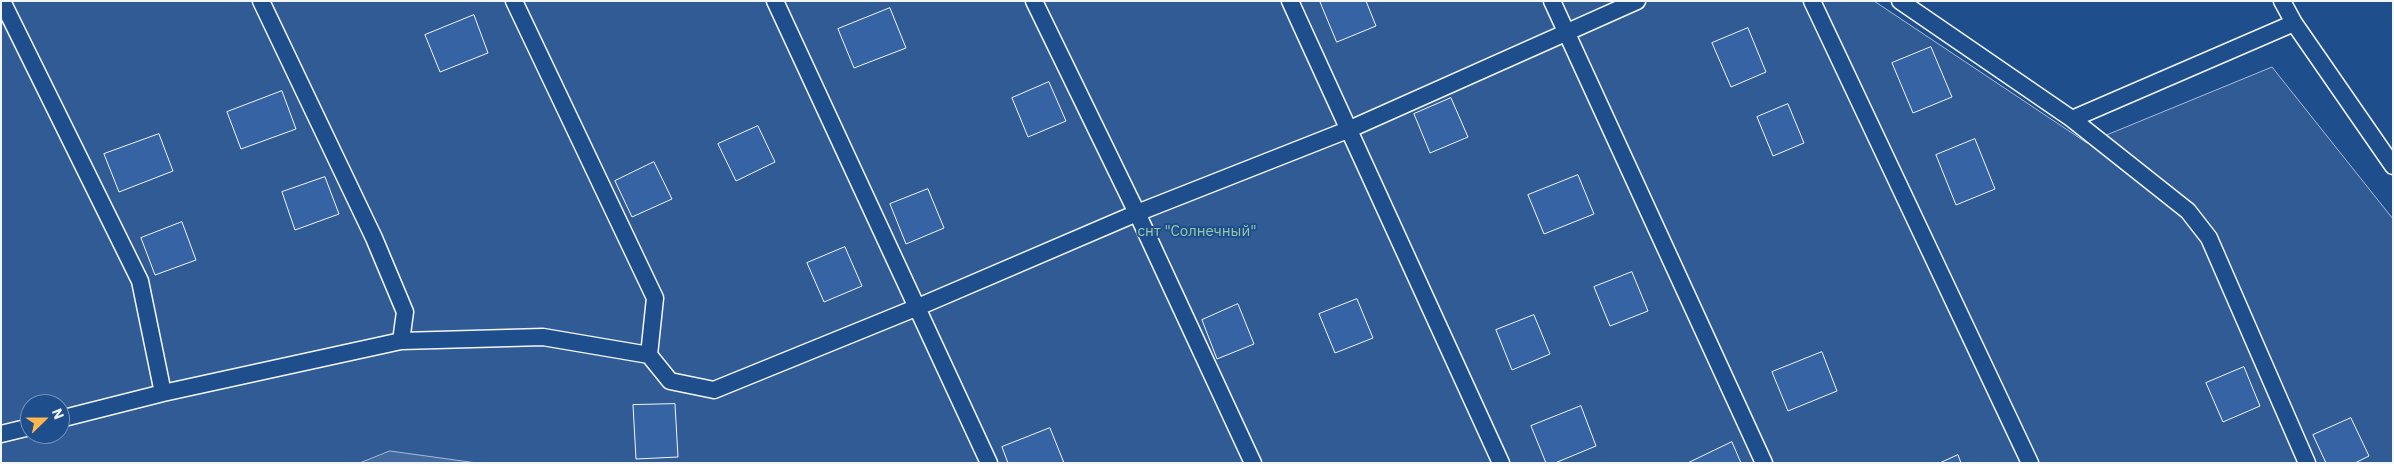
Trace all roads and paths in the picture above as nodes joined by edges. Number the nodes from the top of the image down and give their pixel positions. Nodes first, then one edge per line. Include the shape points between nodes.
1 (2, 1) edge
2 (261, 1) edge
3 (514, 1) edge
4 (775, 1) edge
5 (1034, 1) edge
6 (1290, 1) edge
7 (1552, 1) edge
8 (1636, 1) edge
9 (1812, 1) edge
10 (1900, 1) edge
11 (2282, 1) edge
12 (2294, 23) junction
13 (1567, 31) junction
14 (2072, 118) junction
15 (1350, 129) junction
16 (2393, 166) edge
17 (1137, 213) junction
18 (918, 307) junction
19 (401, 341) junction
20 (649, 355) junction
21 (162, 393) junction
22 (70, 416) edge
23 (20, 429) edge
24 (1, 434) edge
25 (990, 463) edge
26 (1253, 463) edge
27 (1501, 463) edge
28 (1764, 463) edge
29 (2030, 463) edge
30 (2307, 463) edge

1 - 21 lane via 140,281
2 - 19 lane via 378,247 405,312
3 - 20 lane via 655,298
4 - 18 lane
5 - 17 lane
6 - 15 lane
7 - 13 lane
8 - 13 lane
9 - 29 lane
10 - 14 lane
11 - 12 lane
12 - 14 lane
12 - 16 lane
13 - 15 lane
13 - 28 lane
14 - 30 lane via 2188,210 2209,238
15 - 17 lane
15 - 27 lane
17 - 18 lane
17 - 26 lane
18 - 20 lane via 714,390 670,382
18 - 25 lane
19 - 20 lane via 543,337
19 - 21 lane
21 - 22 lane
23 - 24 lane

